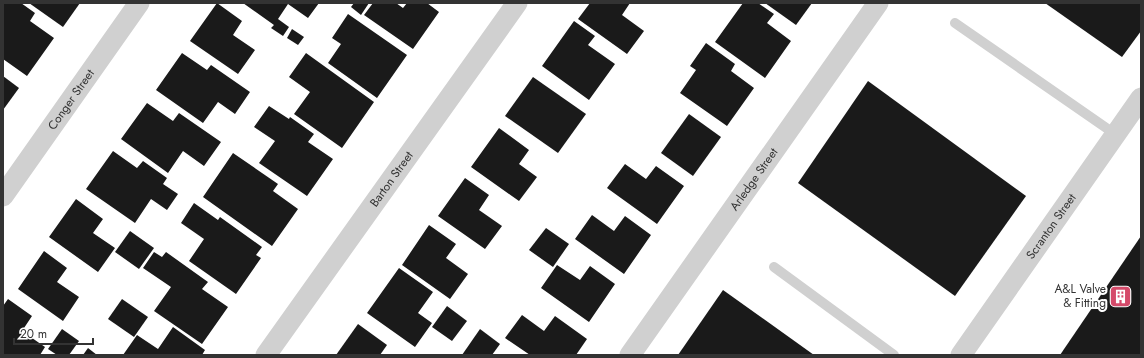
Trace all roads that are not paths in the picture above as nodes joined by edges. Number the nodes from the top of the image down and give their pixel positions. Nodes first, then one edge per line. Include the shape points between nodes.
1 (139, 3) edge
2 (517, 3) edge
3 (878, 3) edge
4 (955, 23) dead end
5 (1141, 98) edge
6 (1115, 134) junction
7 (3, 196) edge
8 (774, 267) dead end
9 (266, 355) edge
10 (630, 355) edge
11 (894, 355) edge
12 (962, 355) edge

1 - 7 street, Conger Street
2 - 9 street, Barton Street
3 - 10 street, Arledge Street
4 - 6 lane
5 - 6 street, Scranton Street
6 - 12 street, Scranton Street
8 - 11 lane

